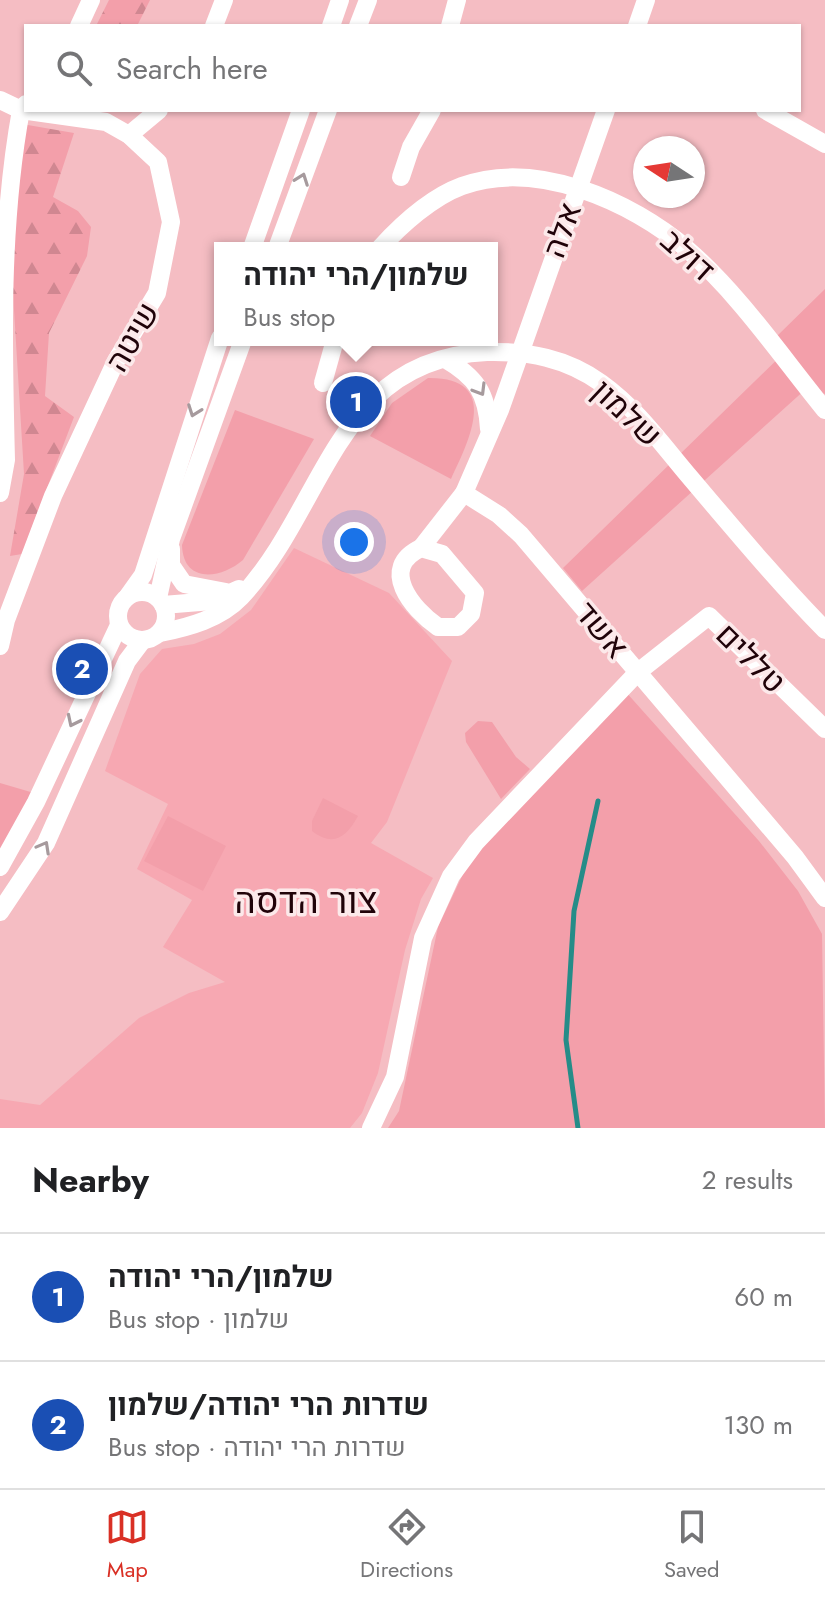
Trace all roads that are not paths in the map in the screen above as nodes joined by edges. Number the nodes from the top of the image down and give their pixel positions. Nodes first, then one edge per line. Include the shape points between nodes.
1 (91, 0) edge
2 (224, 0) edge
3 (340, 0) edge
4 (368, 0) edge
5 (457, 0) edge
6 (646, 0) edge
7 (80, 24) edge
8 (215, 24) edge
9 (332, 24) edge
10 (359, 24) edge
11 (451, 24) edge
12 (638, 24) edge
13 (0, 100) edge
14 (23, 107) edge
15 (51, 112) edge
16 (157, 112) edge
17 (300, 112) edge
18 (327, 112) edge
19 (431, 112) edge
20 (605, 112) edge
21 (769, 112) edge
22 (129, 135) junction
23 (825, 144) edge
24 (401, 177) dead end
25 (577, 189) junction
26 (254, 242) edge
27 (279, 242) edge
28 (386, 242) edge
29 (217, 346) edge
30 (241, 346) edge
31 (333, 346) edge
32 (519, 351) junction
33 (445, 359) junction
34 (323, 383) dead end
35 (825, 410) edge
36 (490, 436) junction
37 (0, 493) edge
38 (464, 493) junction
39 (441, 522) junction
40 (171, 539) junction
41 (421, 548) junction
42 (442, 554) junction
43 (265, 566) junction
44 (233, 593) junction
45 (128, 596) junction
46 (160, 601) junction
47 (119, 625) junction
48 (825, 630) edge
49 (151, 637) junction
50 (0, 646) edge
51 (638, 672) junction
52 (825, 729) edge
53 (0, 867) edge
54 (825, 898) edge
55 (0, 912) edge
56 (371, 1128) edge

1 - 7 street
2 - 8 street
3 - 9 street
4 - 10 street
5 - 11 street
6 - 12 street
13 - 14 street, שיטה
14 - 37 street via 8,161 1,238 6,460
15 - 22 street, שיטה via 106,122
16 - 22 street
17 - 26 street
27 -> 18 street
19 - 24 street
20 - 25 street, אלה
21 - 23 street
22 - 50 street, שיטה via 158,162 171,222 157,293 116,361 53,496
25 - 28 street, דולב via 514,177 490,178 460,187
25 - 32 street, אלה
25 - 35 street, דולב via 623,207 687,249
29 -> 45 street via 143,575
30 - 40 street
31 - 34 street
32 - 33 street, שלמון
32 - 36 street
32 - 48 street, שלמון via 577,369 632,409
33 -> 36 street via 481,387
33 - 43 street, שלמון via 417,367 373,396
36 - 38 street
38 - 39 street
38 - 51 street, אשד via 521,535
39 - 41 street
39 - 42 street
40 - 44 street via 171,565 184,584
40 - 46 street
41 - 42 street
41 - 42 street via 403,566 401,585 428,620 448,629 466,621 475,593
43 - 44 street, שלמון
43 - 49 street, שלמון via 240,598 222,611
44 - 46 street, שלמון via 194,605
45 - 46 street via 143,592
45 - 47 street via 118,609
46 - 49 street via 166,619
47 - 49 street via 128,637
47 -> 53 street
55 -> 49 street via 46,843 127,661
51 - 52 street, טללים via 709,616
51 - 54 street, אשד
51 - 56 street via 476,842 451,876 423,938 395,1077

